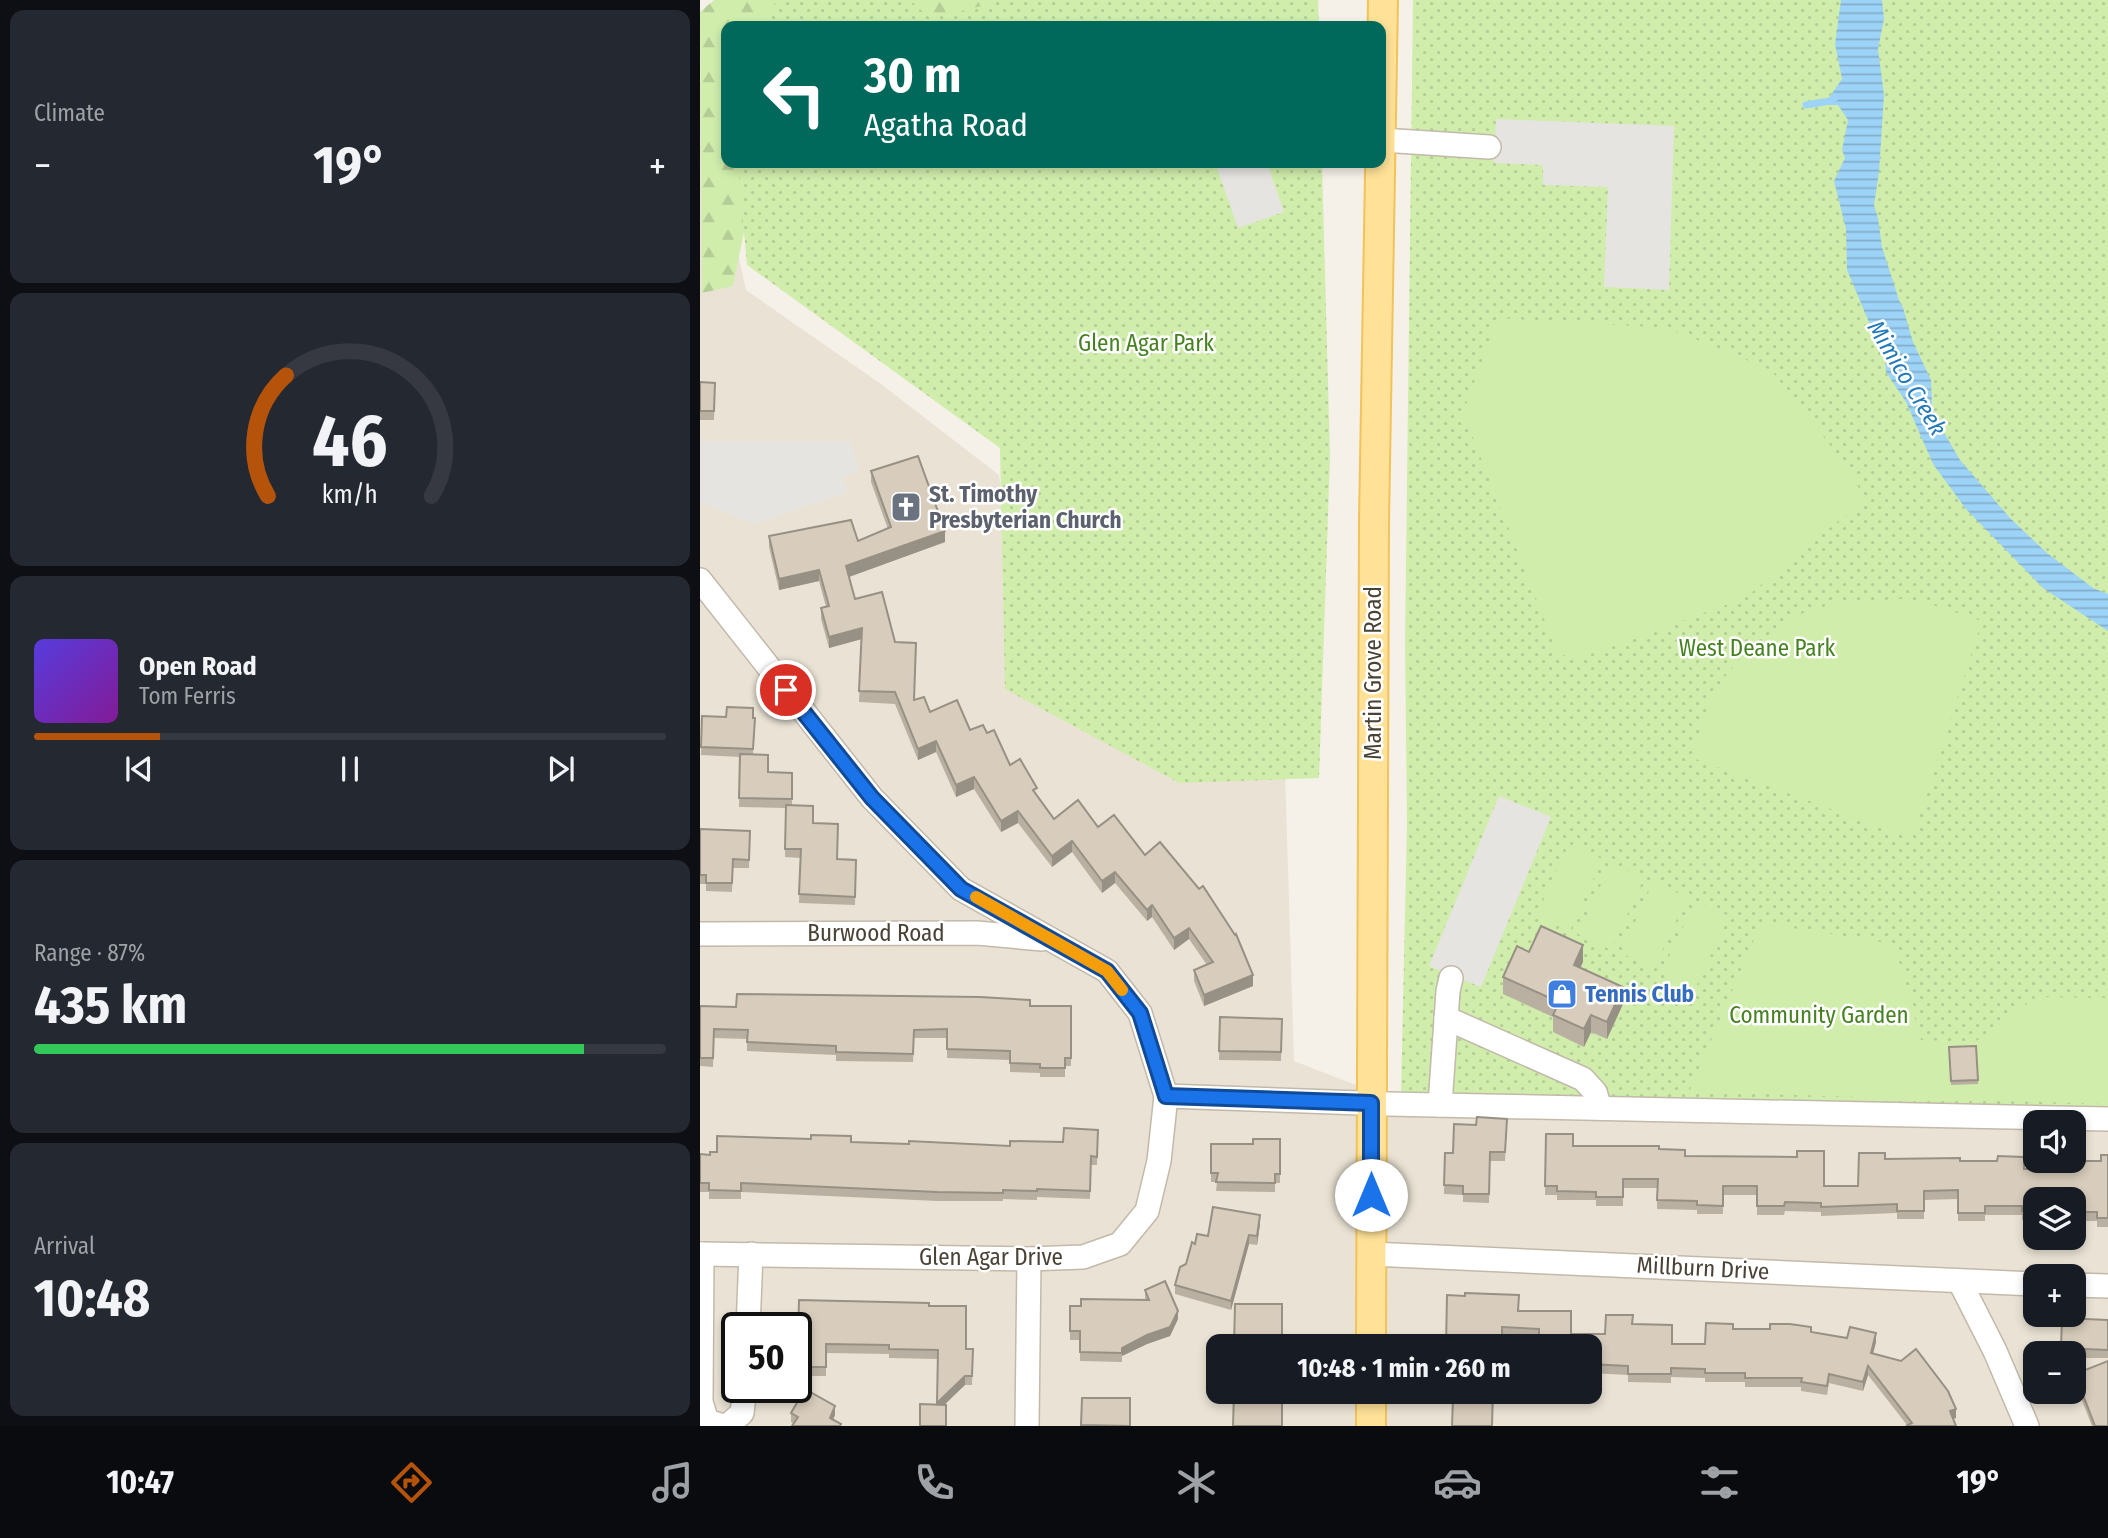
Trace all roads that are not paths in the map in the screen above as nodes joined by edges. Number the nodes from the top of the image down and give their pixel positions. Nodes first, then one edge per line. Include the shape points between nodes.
1 (1383, 0) edge
2 (1383, 21) edge
3 (1386, 140) edge
4 (1489, 146) dead end
5 (1381, 168) edge
6 (700, 580) edge
7 (700, 934) edge
8 (1052, 940) junction
9 (1451, 978) dead end
10 (1446, 1018) junction
11 (1166, 1096) junction
12 (1371, 1103) junction
13 (1440, 1105) junction
14 (1600, 1108) junction
15 (2108, 1119) edge
16 (701, 1254) edge
17 (751, 1254) junction
18 (1371, 1254) junction
19 (1029, 1259) junction
20 (1960, 1282) junction
21 (2023, 1284) edge
22 (2086, 1285) edge
23 (2108, 1286) edge
24 (749, 1312) edge
25 (1371, 1334) edge
26 (743, 1403) edge
27 (1371, 1404) edge
28 (725, 1426) edge
29 (1027, 1426) edge
30 (1371, 1426) edge
31 (2027, 1426) edge

1 - 2 main road, Martin Grove Road
3 - 4 street
5 - 12 main road, Martin Grove Road
6 - 8 street via 872,798 961,889
7 - 8 street, Burwood Road via 977,933
8 - 11 street via 1107,971 1140,1013
9 - 10 street
10 - 13 street
10 - 14 street via 1583,1079
11 - 12 street
11 - 19 street, Glen Agar Drive via 1159,1161 1147,1211 1120,1244 1083,1257
12 - 13 street
12 - 18 main road, Martin Grove Road
13 - 14 street
14 - 15 street
16 - 17 street, Glen Agar Drive
16 - 28 street via 701,1402 708,1421
17 - 19 street, Glen Agar Drive
17 - 24 street
18 - 20 street, Millburn Drive
18 - 25 main road, Martin Grove Road
19 - 29 street
20 - 21 street, Millburn Drive
20 - 31 street
22 - 23 street
26 - 28 street via 742,1413
27 - 30 main road

